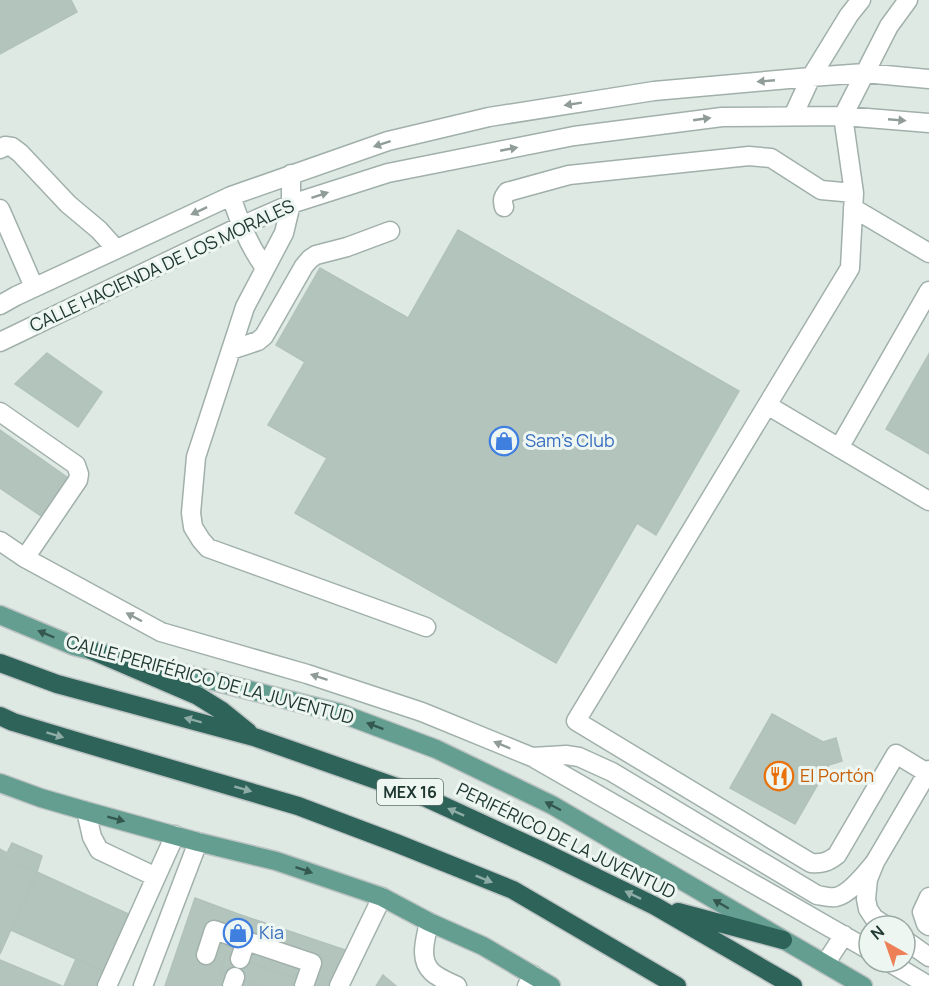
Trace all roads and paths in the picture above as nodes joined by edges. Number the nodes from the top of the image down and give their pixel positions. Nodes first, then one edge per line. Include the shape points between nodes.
1 (861, 0) edge
2 (908, 0) edge
3 (864, 74) junction
4 (811, 77) junction
5 (929, 79) edge
6 (794, 116) junction
7 (843, 116) junction
8 (929, 123) edge
9 (0, 149) edge
10 (291, 174) junction
11 (231, 196) junction
12 (853, 201) junction
13 (291, 204) junction
14 (504, 207) dead end
15 (0, 209) edge
16 (241, 226) junction
17 (390, 231) dead end
18 (116, 249) junction
19 (929, 253) edge
20 (265, 268) junction
21 (34, 288) junction
22 (929, 291) edge
23 (0, 305) edge
24 (1, 339) edge
25 (231, 350) junction
26 (767, 405) junction
27 (0, 412) edge
28 (839, 448) junction
29 (929, 501) edge
30 (0, 541) edge
31 (25, 558) junction
32 (0, 615) edge
33 (426, 627) dead end
34 (91, 650) junction
35 (0, 663) edge
36 (0, 716) edge
37 (254, 737) junction
38 (532, 757) junction
39 (928, 772) edge
40 (0, 783) edge
41 (86, 811) junction
42 (175, 835) junction
43 (198, 842) junction
44 (875, 862) junction
45 (156, 877) junction
46 (382, 897) junction
47 (929, 897) edge
48 (656, 906) junction
49 (871, 914) edge
50 (429, 922) junction
51 (929, 926) edge
52 (844, 935) junction
53 (246, 940) junction
54 (783, 940) junction
55 (857, 943) edge
56 (206, 955) dead end
57 (240, 959) dead end
58 (825, 964) junction
59 (909, 974) edge
60 (530, 981) edge
61 (107, 986) edge
62 (143, 986) edge
63 (304, 986) edge
64 (339, 986) edge
65 (457, 986) edge
66 (551, 986) edge
67 (677, 986) edge
68 (793, 986) edge
69 (863, 986) edge
70 (929, 986) edge

1 - 4 street
2 - 3 street via 889,26
3 - 4 street, CALLE HACIENDA DE LOS MORALES
3 - 5 street, CALLE HACIENDA DE LOS MORALES
3 - 7 street
4 - 6 street
4 -> 10 street, CALLE HACIENDA DE LOS MORALES via 654,91 489,117 388,141
6 - 7 street, CALLE HACIENDA DE LOS MORALES
13 -> 6 street, CALLE HACIENDA DE LOS MORALES via 388,173 574,136 722,117
7 -> 8 street, CALLE HACIENDA DE LOS MORALES
7 - 12 street
9 - 18 street via 12,147 20,153
10 - 11 street, CALLE HACIENDA DE LOS MORALES
10 - 13 street
11 - 16 street
11 -> 18 street, CALLE HACIENDA DE LOS MORALES
12 - 14 street via 821,190 771,158 749,156 569,176 507,192
12 - 19 street
12 - 26 street via 850,268
13 - 16 street, CALLE HACIENDA DE LOS MORALES
13 - 20 street via 284,232
15 - 21 street
16 - 20 street
16 - 24 street, CALLE HACIENDA DE LOS MORALES
17 - 25 street via 310,259 264,336
18 - 21 street, CALLE HACIENDA DE LOS MORALES
20 - 25 street via 244,307
21 - 23 street, CALLE HACIENDA DE LOS MORALES
22 - 28 street
25 - 33 street via 196,457 190,513 201,540 208,548
26 - 28 street
26 - 39 street via 576,721 811,863 820,864 837,855 896,754
27 - 31 street via 76,465 79,474
28 - 29 street
30 - 31 street
38 -> 31 street via 422,712 161,632
34 -> 32 main road, CALLE PERIFÉRICO DE LA JUVENTUD
34 - 37 highway via 198,696
54 -> 34 main road, CALLE PERIFÉRICO DE LA JUVENTUD via 552,805 436,749 340,712
37 -> 35 highway, PERIFÉRICO DE LA JUVENTUD / MEX 16 via 57,684
36 -> 67 highway via 298,806 396,843 513,890
48 -> 37 highway, PERIFÉRICO DE LA JUVENTUD / MEX 16 via 422,796
38 - 44 street via 579,757 612,772 817,895 842,895
38 - 52 street
39 - 44 street
40 - 41 main road
41 -> 42 main road
41 - 45 street via 99,850
42 - 43 main road
42 - 45 street
43 -> 46 main road via 276,861
43 - 62 street
44 - 49 street via 866,899
45 - 61 street
46 - 50 main road
46 - 64 street
47 - 51 street via 922,912
48 - 54 highway
48 - 68 highway, PERIFÉRICO DE LA JUVENTUD / MEX 16
50 - 60 main road via 483,946
50 - 65 street via 423,953 427,965
52 - 55 street
52 - 58 street
53 - 56 street via 214,930
53 - 57 street
53 - 63 street via 312,963
54 - 58 main road, CALLE PERIFÉRICO DE LA JUVENTUD
58 - 69 main road, CALLE PERIFÉRICO DE LA JUVENTUD
59 - 70 street
60 - 66 main road

